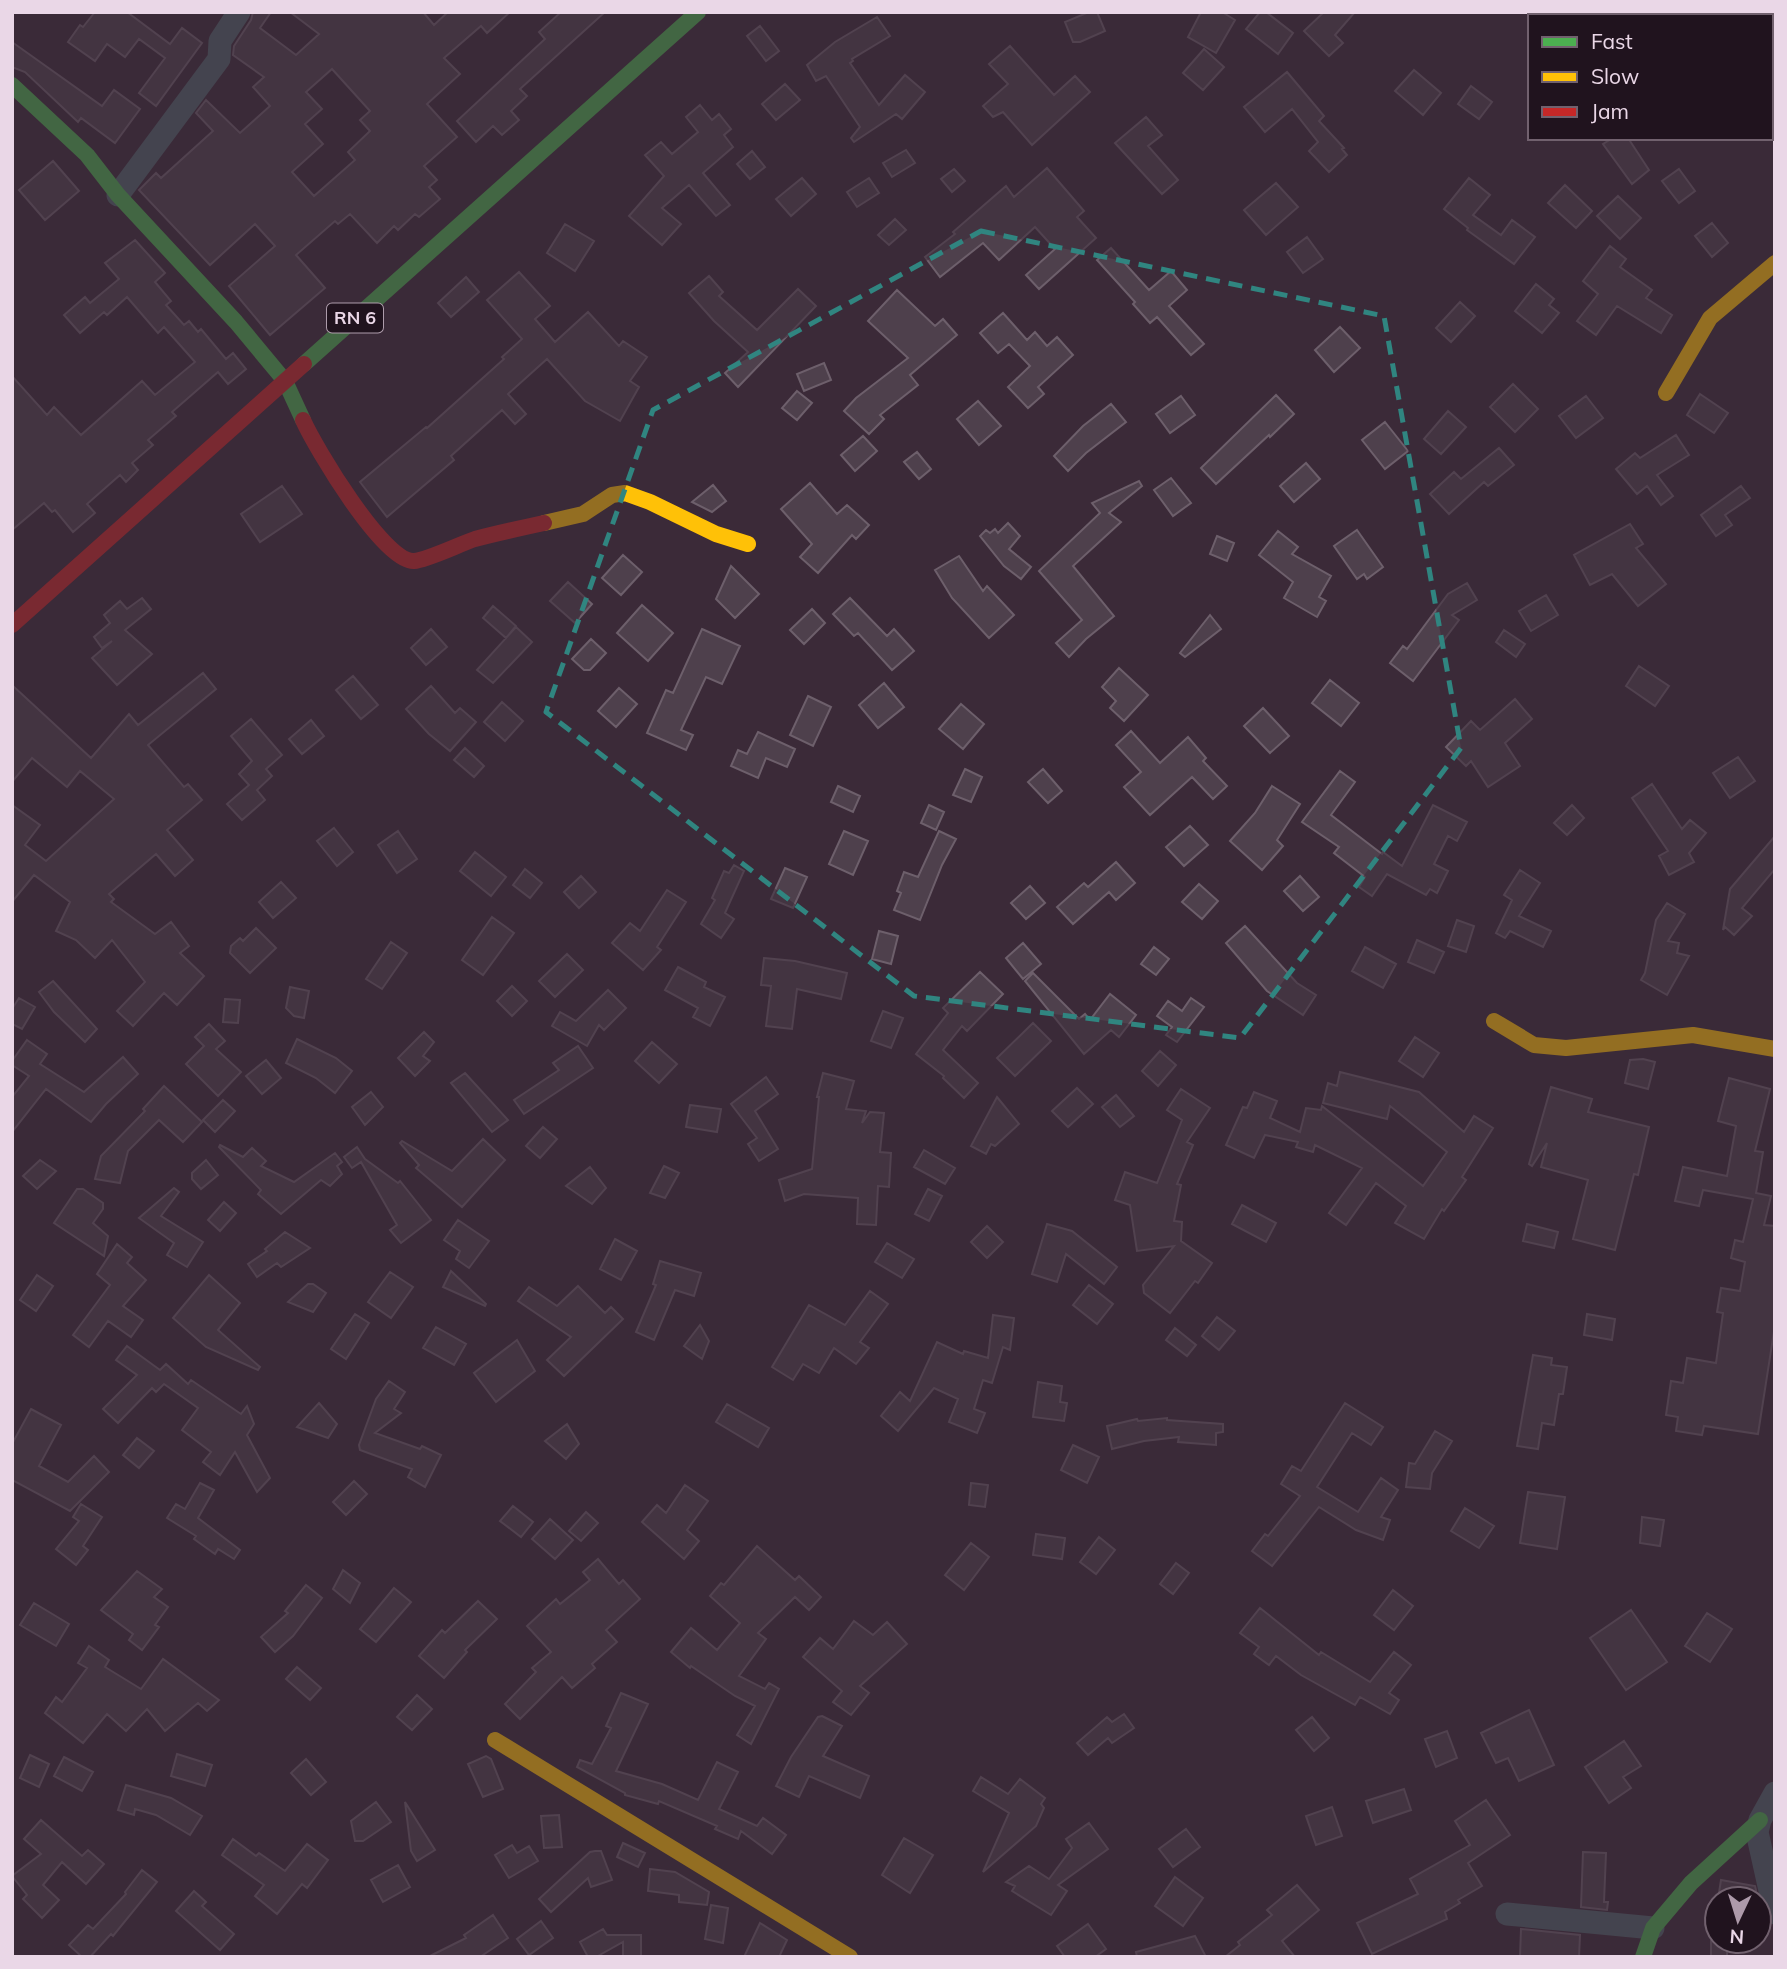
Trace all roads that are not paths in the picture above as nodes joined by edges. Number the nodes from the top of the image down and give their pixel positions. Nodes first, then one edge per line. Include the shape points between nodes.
1 (239, 12) edge
2 (698, 12) edge
3 (12, 85) edge
4 (118, 195) junction
5 (1775, 263) edge
6 (285, 381) junction
7 (1666, 393) dead end
8 (748, 544) dead end
9 (12, 625) edge
10 (1494, 1021) dead end
11 (1775, 1049) edge
12 (495, 1740) dead end
13 (1775, 1793) edge
14 (1760, 1820) junction
15 (1775, 1913) edge
16 (1507, 1914) dead end
17 (1653, 1928) junction
18 (850, 1957) edge
19 (1643, 1957) edge

1 - 4 street via 220,41 219,59
2 - 6 street, RN 6
3 - 4 street via 87,155
4 - 6 street
5 - 7 street via 1710,318
6 - 8 street via 340,486 402,558 414,561 476,539 583,513 623,493
6 - 9 street, RN 6
10 - 11 street via 1534,1045 1566,1048 1693,1035
12 - 18 street
13 - 14 street
14 - 15 street via 1757,1832
14 - 17 street via 1691,1883
16 - 17 street
17 - 19 street

